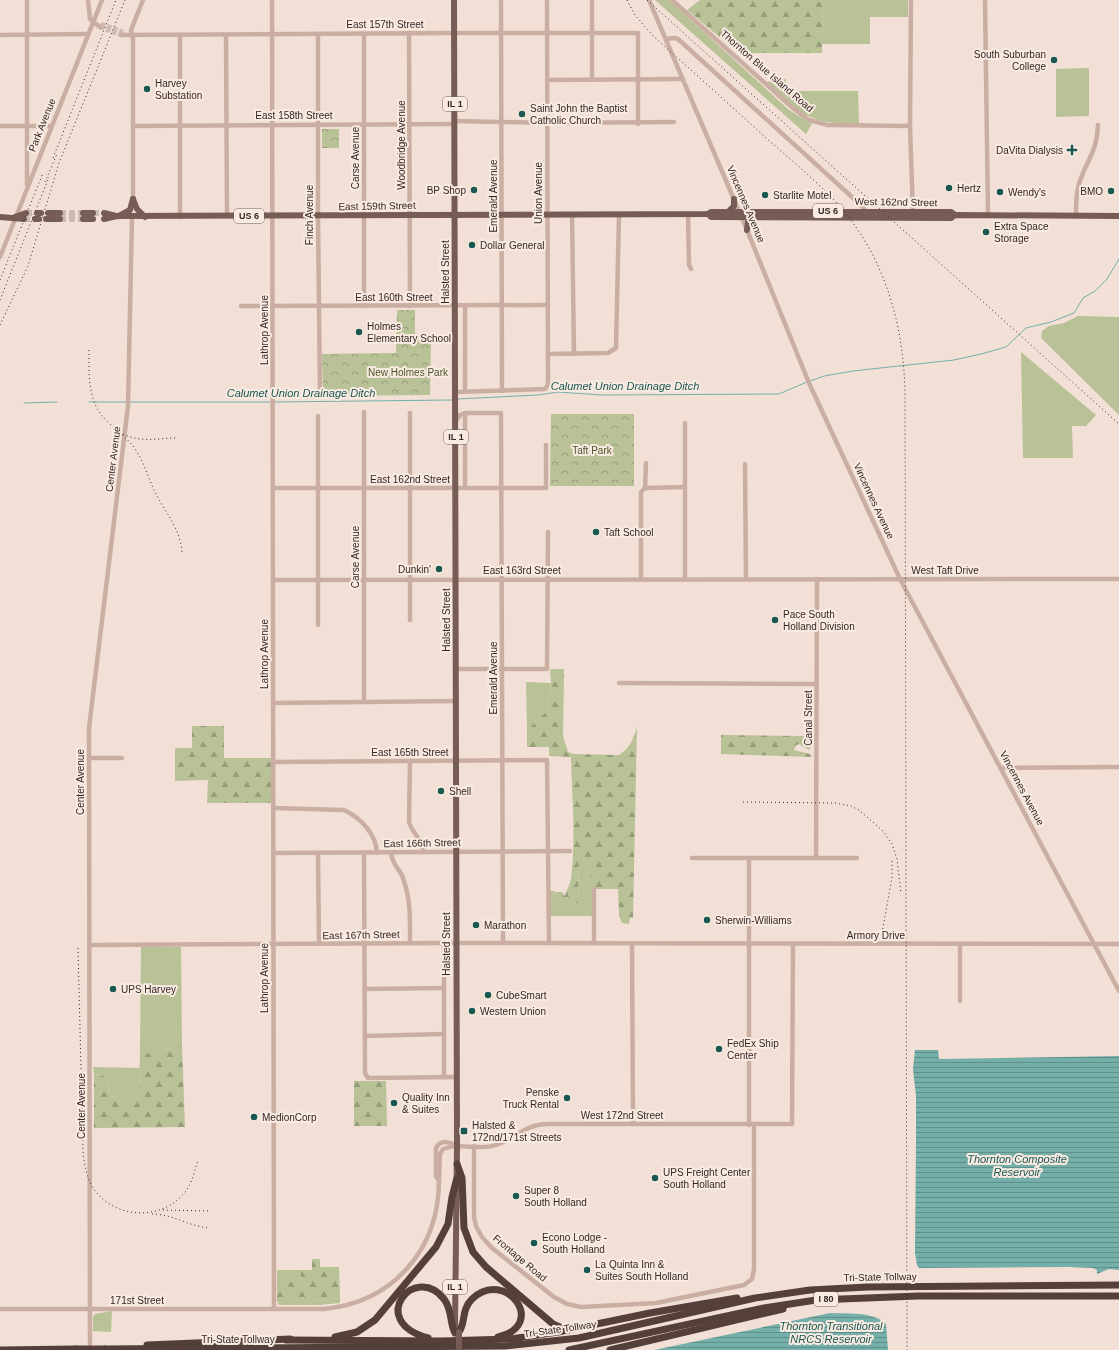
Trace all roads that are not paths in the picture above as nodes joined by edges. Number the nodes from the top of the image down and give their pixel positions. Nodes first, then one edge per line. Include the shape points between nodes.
1 (27, 0) edge
2 (88, 0) edge
3 (102, 0) edge
4 (143, 0) edge
5 (272, 0) edge
6 (454, 0) edge
7 (501, 0) edge
8 (547, 0) edge
9 (592, 0) edge
10 (649, 0) edge
11 (672, 0) edge
12 (911, 0) edge
13 (985, 0) edge
14 (93, 22) junction
15 (100, 25) tunnel mouth
16 (409, 33) junction
17 (455, 33) junction
18 (501, 33) junction
19 (547, 33) junction
20 (593, 33) junction
21 (88, 34) junction
22 (122, 34) tunnel mouth
23 (180, 34) junction
24 (272, 34) junction
25 (318, 34) junction
26 (364, 34) junction
27 (0, 35) edge
28 (27, 35) junction
29 (132, 35) junction
30 (226, 35) junction
31 (666, 39) junction
32 (592, 79) junction
33 (638, 79) junction
34 (682, 79) junction
35 (547, 80) junction
36 (455, 122) junction
37 (502, 122) junction
38 (674, 122) dead end
39 (547, 123) junction
40 (318, 124) junction
41 (364, 124) junction
42 (410, 124) junction
43 (638, 124) junction
44 (180, 125) junction
45 (226, 125) junction
46 (272, 125) junction
47 (1098, 125) dead end
48 (0, 126) edge
49 (27, 126) junction
50 (51, 126) junction
51 (133, 126) junction
52 (910, 126) junction
53 (27, 187) junction
54 (734, 198) junction
55 (134, 199) junction
56 (728, 212) junction
57 (456, 214) junction
58 (502, 214) junction
59 (547, 214) junction
60 (572, 214) junction
61 (618, 214) junction
62 (688, 214) junction
63 (708, 214) junction
64 (741, 214) junction
65 (410, 215) junction
66 (866, 215) junction
67 (913, 215) junction
68 (988, 215) junction
69 (25, 216) tunnel mouth
70 (47, 216) dead end
71 (60, 216) tunnel mouth
72 (83, 216) tunnel mouth
73 (93, 216) tunnel mouth
74 (104, 216) tunnel mouth
75 (117, 216) junction
76 (226, 216) junction
77 (272, 216) junction
78 (318, 216) junction
79 (363, 216) junction
80 (1076, 216) junction
81 (1119, 216) edge
82 (0, 217) edge
83 (15, 217) junction
84 (132, 217) junction
85 (145, 217) junction
86 (180, 217) junction
87 (754, 217) junction
88 (747, 230) junction
89 (0, 257) edge
90 (691, 269) dead end
91 (502, 305) junction
92 (548, 305) junction
93 (241, 306) dead end
94 (273, 306) junction
95 (319, 306) junction
96 (364, 306) junction
97 (410, 306) junction
98 (455, 306) junction
99 (465, 306) junction
100 (548, 354) junction
101 (574, 354) junction
102 (502, 391) junction
103 (456, 392) junction
104 (465, 392) junction
105 (320, 396) dead end
106 (456, 405) junction
107 (364, 412) dead end
108 (410, 413) dead end
109 (465, 413) junction
110 (318, 416) dead end
111 (456, 421) junction
112 (685, 423) dead end
113 (546, 445) dead end
114 (646, 463) dead end
115 (745, 464) dead end
116 (685, 487) junction
117 (273, 488) junction
118 (318, 488) junction
119 (364, 488) junction
120 (410, 488) junction
121 (456, 488) junction
122 (466, 488) junction
123 (502, 488) junction
124 (646, 488) junction
125 (548, 532) dead end
126 (641, 578) junction
127 (410, 579) junction
128 (456, 579) junction
129 (502, 579) junction
130 (548, 579) junction
131 (685, 579) junction
132 (746, 579) junction
133 (771, 579) joint
134 (817, 579) junction
135 (900, 579) junction
136 (1119, 579) edge
137 (273, 580) junction
138 (318, 580) junction
139 (364, 580) junction
140 (410, 620) dead end
141 (318, 625) dead end
142 (456, 669) junction
143 (502, 669) junction
144 (619, 683) dead end
145 (817, 684) junction
146 (456, 701) junction
147 (364, 702) junction
148 (273, 703) junction
149 (89, 758) junction
150 (122, 758) dead end
151 (502, 760) junction
152 (410, 761) junction
153 (456, 761) junction
154 (274, 762) junction
155 (1119, 767) edge
156 (1001, 768) junction
157 (274, 808) junction
158 (549, 851) junction
159 (570, 851) dead end
160 (423, 852) junction
161 (456, 852) junction
162 (502, 852) junction
163 (274, 853) junction
164 (364, 853) junction
165 (377, 853) junction
166 (391, 853) junction
167 (318, 854) junction
168 (692, 858) dead end
169 (749, 858) junction
170 (816, 858) junction
171 (857, 858) dead end
172 (594, 889) dead end
173 (410, 943) junction
174 (444, 943) junction
175 (456, 943) junction
176 (502, 943) junction
177 (549, 943) junction
178 (594, 943) junction
179 (632, 943) junction
180 (273, 944) junction
181 (319, 944) junction
182 (365, 944) junction
183 (749, 944) junction
184 (793, 944) junction
185 (960, 944) junction
186 (1094, 944) junction
187 (1119, 944) edge
188 (90, 945) junction
189 (444, 988) junction
190 (365, 989) junction
191 (1119, 992) edge
192 (960, 1001) dead end
193 (444, 1034) junction
194 (365, 1036) junction
195 (444, 1077) junction
196 (456, 1077) junction
197 (633, 1124) junction
198 (751, 1125) junction
199 (457, 1146) junction
200 (474, 1146) junction
201 (457, 1164) junction
202 (457, 1178) junction
203 (1119, 1285) edge
204 (1119, 1296) edge
205 (841, 1297) junction
206 (755, 1298) junction
207 (274, 1308) junction
208 (90, 1309) junction
209 (0, 1310) edge
210 (589, 1326) junction
211 (457, 1333) junction
212 (681, 1334) junction
213 (286, 1340) junction
214 (478, 1340) junction
215 (446, 1341) junction
216 (106, 1349) edge
217 (0, 1350) edge
218 (75, 1350) edge
219 (90, 1350) edge
220 (455, 1350) edge
221 (459, 1350) edge
222 (569, 1350) edge
223 (610, 1350) edge
224 (620, 1350) edge
225 (630, 1350) edge

1 - 28 street
2 - 14 street via 88,15
3 - 14 street, Park Avenue
4 - 29 street via 131,30
5 - 24 street, Lathrop Avenue
6 - 17 main road, Halsted Street / IL 1
7 - 18 street, Emerald Avenue
8 - 19 street, Union Avenue
9 - 20 street
10 - 31 street, Vincennes Avenue
11 - 52 street, Thornton Blue Island Road via 794,110 809,120 828,125
12 - 52 street
13 - 68 street
14 - 15 street
14 - 21 street, Park Avenue
16 - 17 street, East 157th Street
16 - 26 street, East 157th Street
16 - 42 street, Woodbridge Avenue
17 - 18 street, East 157th Street
17 - 36 main road, Halsted Street / IL 1
18 - 19 street, East 157th Street
18 - 37 street, Emerald Avenue
19 - 20 street, East 157th Street
19 - 35 street, Union Avenue
20 - 32 street
20 - 33 street, East 157th Street via 638,33
21 - 28 street
21 - 50 street, Park Avenue
22 - 29 street, East 157th Street
23 - 29 street, East 157th Street
23 - 30 street, East 157th Street
23 - 44 street
24 - 25 street, East 157th Street
24 - 30 street, East 157th Street
24 - 46 street, Lathrop Avenue
25 - 26 street, East 157th Street
25 - 40 street, Finch Avenue
26 - 41 street, Carse Avenue
27 - 28 street
28 - 49 street
29 - 51 street
30 - 45 street
31 - 34 street, Vincennes Avenue
31 - 66 street via 678,39 863,207
32 - 33 street
32 - 35 street
33 - 34 street
33 - 43 street
34 - 54 street, Vincennes Avenue
35 - 39 street, Union Avenue
36 - 37 street, East 158th Street
36 - 42 street, East 158th Street
36 - 57 main road, Halsted Street / IL 1
37 - 39 street, East 158th Street
37 - 58 street, Emerald Avenue
38 - 43 street, East 158th Street
39 - 43 street, East 158th Street
39 - 59 street, Union Avenue
40 - 41 street, East 158th Street
40 - 46 street, East 158th Street
40 - 78 street, Finch Avenue
41 - 42 street, East 158th Street
41 - 79 street, Carse Avenue
42 - 65 street, Woodbridge Avenue
44 - 45 street, East 158th Street
44 - 51 street, East 158th Street
44 - 86 street
45 - 46 street, East 158th Street
45 - 76 street
46 - 77 street, Lathrop Avenue
47 - 80 street via 1096,146 1081,178
48 - 49 street
49 - 50 street
49 - 53 street
50 - 53 street, Park Avenue
51 - 55 street
52 - 67 street
53 - 83 street, Park Avenue
54 - 56 main road via 734,206
54 - 64 street, Vincennes Avenue
55 - 75 main road via 130,210
55 - 85 main road via 137,209
56 - 63 main road, US 6
56 - 64 main road, US 6
57 - 58 main road, East 159th Street / US 6
57 - 65 main road, East 159th Street / US 6
57 - 98 main road, Halsted Street / IL 1
58 - 59 main road, East 159th Street / US 6
58 - 91 street, Emerald Avenue
59 - 60 main road, East 159th Street / US 6
59 - 92 street, Union Avenue
60 - 61 main road, East 159th Street / US 6
60 - 101 street
61 - 62 main road, East 159th Street / US 6
61 - 101 street via 617,345 614,351 606,353
62 - 63 main road, US 6
62 - 90 street
63 - 64 main road, US 6 via 711,217
64 - 66 main road, West 162nd Street / US 6
64 - 87 main road, West 162nd Street / US 6
64 - 88 street, Vincennes Avenue
65 - 79 main road, East 159th Street / US 6
65 - 97 street, Woodbridge Avenue
66 - 67 main road, West 162nd Street / US 6
66 - 87 main road, West 162nd Street / US 6
67 - 68 main road, West 162nd Street / US 6 via 951,218 955,215
68 - 80 main road, West 162nd Street / US 6
69 - 83 main road
70 - 71 main road
72 - 73 main road
74 - 75 main road, East 159th Street / US 6
75 - 84 main road, East 159th Street / US 6
76 - 77 main road, East 159th Street / US 6
76 - 86 main road, East 159th Street / US 6
77 - 78 main road, East 159th Street / US 6
77 - 94 street, Lathrop Avenue
78 - 79 main road, East 159th Street / US 6
78 - 95 street, Finch Avenue
79 - 96 street, Carse Avenue
80 - 81 main road, West 162nd Street / US 6
82 - 83 main road
83 - 89 street, Park Avenue
84 - 85 main road, East 159th Street / US 6
84 - 149 street, Center Avenue via 129,397 91,705
85 - 86 main road, East 159th Street / US 6
87 - 88 main road via 748,222
88 - 135 street, Vincennes Avenue via 808,381
91 - 92 street, East 160th Street
91 - 99 street, East 160th Street
91 - 102 street, Emerald Avenue
92 - 100 street, Union Avenue
93 - 94 street, East 160th Street
94 - 95 street, East 160th Street
94 - 117 street, Lathrop Avenue
95 - 96 street, East 160th Street
95 - 105 street, Finch Avenue
96 - 97 street, East 160th Street
97 - 98 street, East 160th Street
98 - 99 street, East 160th Street
98 - 103 main road, Halsted Street / IL 1
99 - 104 street, Halsted Street
100 - 101 street
100 - 102 street, Union Avenue via 548,385 545,389
102 - 104 street
103 - 104 street
103 - 106 main road, Halsted Street / IL 1
106 - 109 street
106 - 111 main road, Halsted Street / IL 1
107 - 119 street, Carse Avenue
108 - 120 street
109 - 111 street
109 - 122 street
109 - 123 street, Emerald Avenue via 501,413
110 - 118 street
111 - 121 main road, Halsted Street / IL 1
112 - 116 street
113 - 123 street, East 162nd Street via 546,488
114 - 124 street
115 - 132 street
116 - 124 street
116 - 131 street
117 - 118 street, East 162nd Street
117 - 137 street, Lathrop Avenue
118 - 119 street, East 162nd Street
118 - 138 street
119 - 120 street, East 162nd Street
119 - 139 street, Carse Avenue
120 - 121 street, East 162nd Street
120 - 127 street
121 - 122 street, East 162nd Street
121 - 128 main road, Halsted Street / IL 1
122 - 123 street, East 162nd Street
123 - 129 street, Emerald Avenue
124 - 126 street via 641,492
125 - 130 street
126 - 130 street, East 163rd Street
126 - 131 street, East 163rd Street
127 - 128 street, East 163rd Street
127 - 139 street, East 163rd Street
127 - 140 street
128 - 129 street, East 163rd Street
128 - 142 main road, Halsted Street / IL 1
129 - 130 street, East 163rd Street
129 - 143 street, Emerald Avenue
130 - 143 street via 547,669
131 - 132 street, East 163rd Street
132 - 133 street, East 163rd Street
133 - 134 street, West Taft Drive
134 - 135 street, West Taft Drive
134 - 145 street, Canal Street
135 - 136 street, West Taft Drive
135 - 156 street, Vincennes Avenue
137 - 138 street, East 163rd Street
137 - 148 street, Lathrop Avenue
138 - 139 street, East 163rd Street
138 - 141 street
139 - 147 street, Carse Avenue
142 - 143 street
142 - 146 main road, Halsted Street / IL 1
143 - 151 street, Emerald Avenue
144 - 145 street
145 - 170 street, Canal Street
146 - 147 street
146 - 153 main road, Halsted Street / IL 1
147 - 148 street
148 - 154 street, Lathrop Avenue
149 - 150 street
149 - 188 street, Center Avenue
151 - 153 street, East 165th Street
151 - 158 street, East 165th Street via 548,760
151 - 162 street, Emerald Avenue
152 - 153 street, East 165th Street
152 - 154 street, East 165th Street
152 - 160 street via 409,822 422,844
153 - 161 main road, Halsted Street / IL 1
154 - 157 street, Lathrop Avenue
155 - 156 street
156 - 186 street, Vincennes Avenue
157 - 163 street, Lathrop Avenue
157 - 165 street via 344,810 351,813 376,840
158 - 159 street, East 166th Street
158 - 162 street, East 166th Street
158 - 177 street
160 - 161 street, East 166th Street
160 - 166 street, East 166th Street
161 - 162 street, East 166th Street
161 - 175 main road, Halsted Street / IL 1
162 - 176 street, Emerald Avenue
163 - 167 street, East 166th Street
163 - 180 street, Lathrop Avenue
164 - 165 street, East 166th Street
164 - 167 street, East 166th Street
164 - 182 street
165 - 166 street, East 166th Street
166 - 173 street via 392,862 404,878 410,901
167 - 181 street
168 - 169 street
169 - 170 street
169 - 183 street
170 - 171 street
172 - 178 street
173 - 174 street, East 167th Street
173 - 182 street, East 167th Street
174 - 175 street, East 167th Street
174 - 189 street
175 - 176 street, East 167th Street
175 - 196 main road, Halsted Street / IL 1
176 - 177 street, East 167th Street
177 - 178 street, East 167th Street
178 - 179 street, East 167th Street
179 - 183 street, Armory Drive
179 - 197 street
180 - 181 street, East 167th Street
180 - 188 street, East 167th Street
180 - 207 street, Lathrop Avenue
181 - 182 street, East 167th Street
182 - 190 street
183 - 184 street, Armory Drive
183 - 198 street
184 - 185 street, Armory Drive
184 - 198 street, West 172nd Street via 792,1124
185 - 186 street, Armory Drive
185 - 192 street
186 - 187 street, Armory Drive
186 - 191 street, Vincennes Avenue
188 - 208 street, Center Avenue
189 - 190 street
189 - 193 street
190 - 194 street
193 - 194 street
193 - 195 street
194 - 195 street via 365,1073 368,1078
195 - 196 street
196 - 199 main road, Halsted Street / IL 1
197 - 198 street, West 172nd Street
197 - 200 street, West 172nd Street via 536,1125 497,1145
198 - 200 street, Frontage Road via 754,1269 752,1279 744,1285 637,1305 581,1307 567,1304 554,1297 492,1248 482,1237 474,1217
199 - 200 street, West 172nd Street
199 - 201 main road, Halsted Street / IL 1
199 - 207 street, 171st Street via 442,1150 435,1216 421,1249 412,1264 398,1278 369,1298 335,1308
201 - 202 main road, Halsted Street / IL 1
201 - 210 highway via 462,1178 464,1228 476,1258 553,1324 565,1328
202 - 211 main road, Halsted Street / IL 1
202 - 213 highway via 449,1221 441,1239 378,1318 349,1334
203 - 206 highway, Tri-State Tollway / I 80 via 856,1287
204 - 205 highway, Tri-State Tollway / I 80
205 - 212 highway
205 - 222 highway, Tri-State Tollway / I 80 via 764,1308
206 - 210 highway via 737,1298
206 - 216 highway, Tri-State Tollway / I 80 via 596,1334 511,1346
207 - 208 street, 171st Street
208 - 209 street, 171st Street
208 - 219 street, Center Avenue
210 - 214 highway via 510,1339
211 - 214 highway via 461,1329 466,1307 477,1295 495,1290 514,1297 521,1313 516,1328 505,1335
211 - 215 highway via 450,1309 439,1294 420,1287 404,1294 397,1310 404,1325 419,1335
211 - 220 main road, Halsted Street / IL 1
211 - 221 main road, Halsted Street / IL 1, bridge
212 - 223 highway
212 - 224 highway
212 - 225 highway
213 - 215 highway
213 - 216 highway via 147,1344
214 - 215 highway
216 - 218 highway, Tri-State Tollway / I 80, bridge
217 - 218 highway, Tri-State Tollway / I 80

